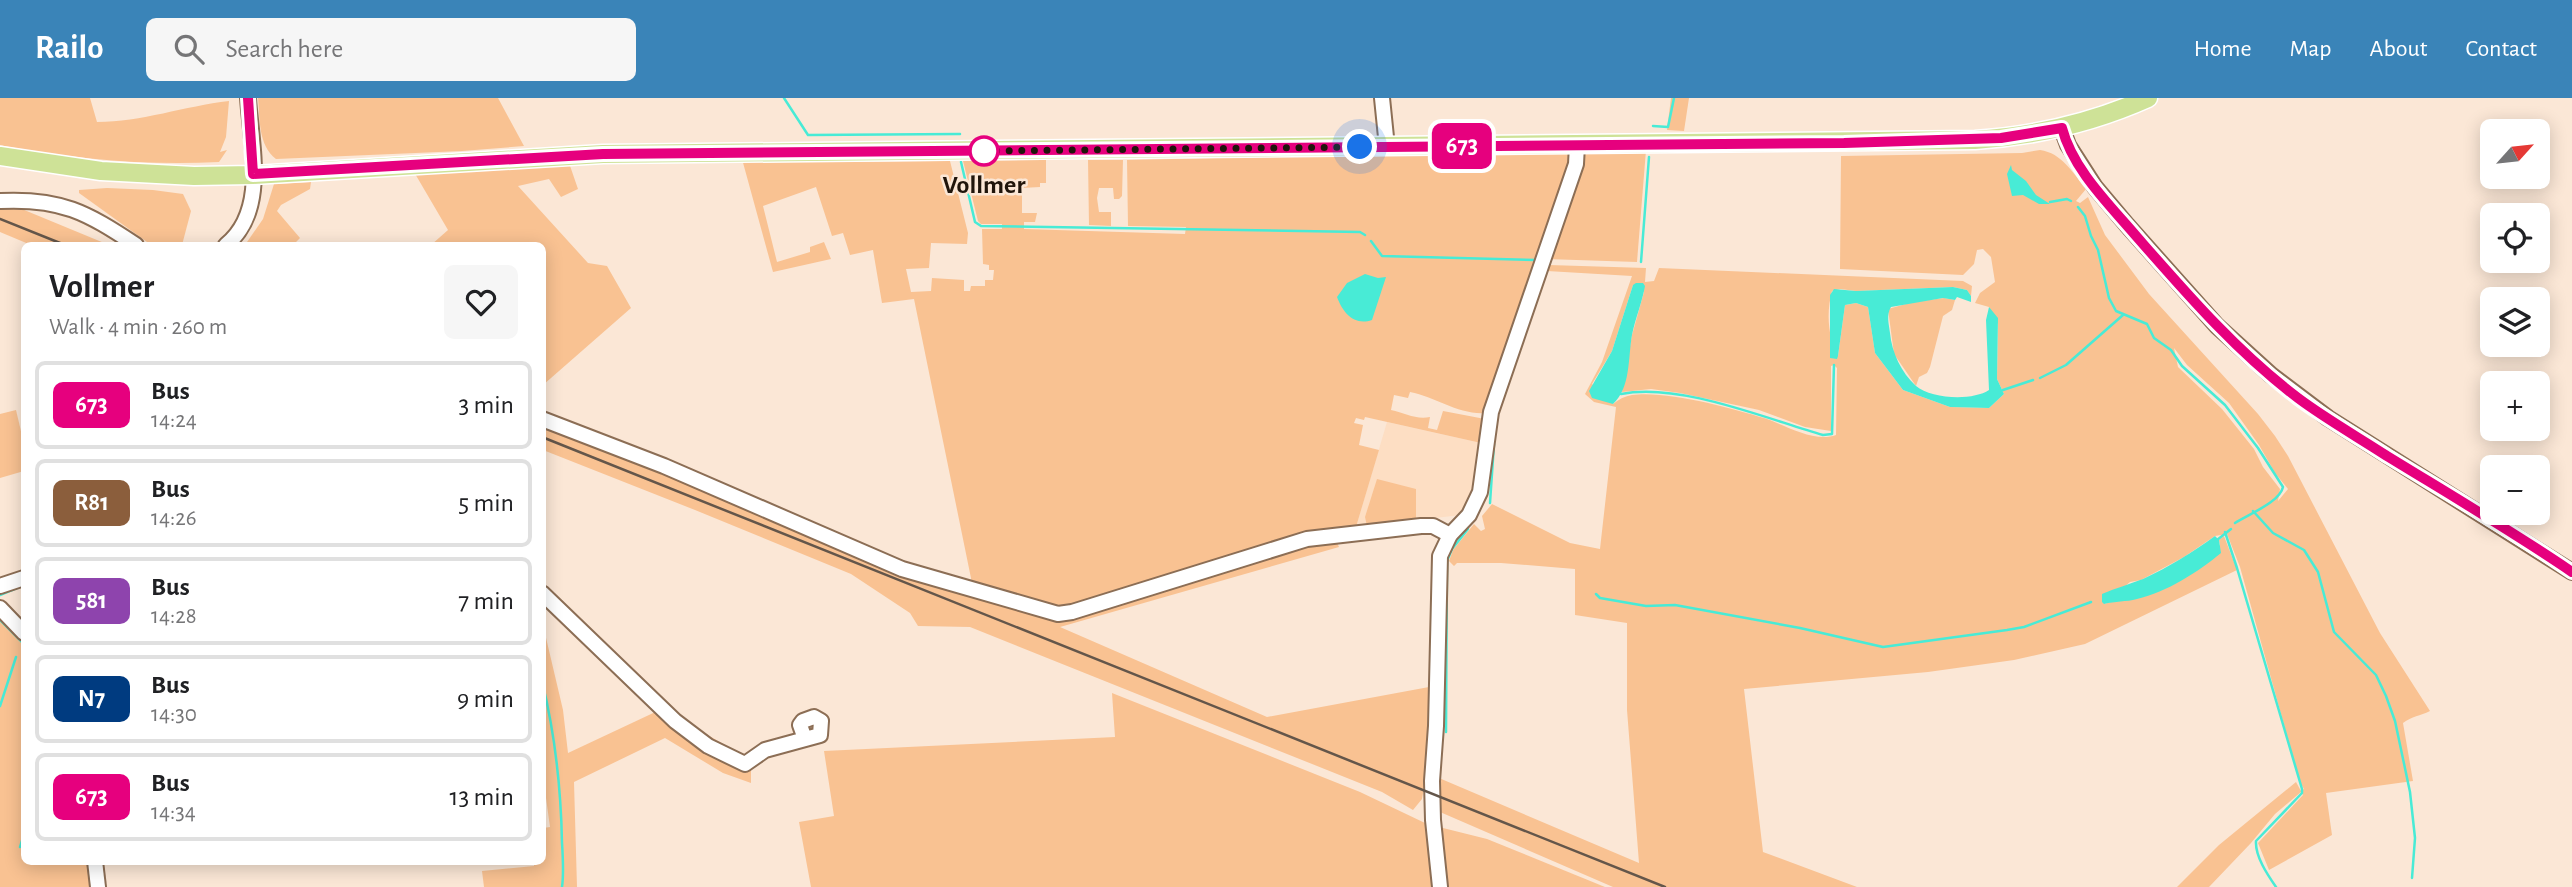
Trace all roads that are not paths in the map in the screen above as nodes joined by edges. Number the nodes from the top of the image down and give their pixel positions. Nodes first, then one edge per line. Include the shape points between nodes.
1 (248, 98) edge
2 (1382, 98) edge
3 (2148, 98) edge
4 (2062, 128) junction
5 (1577, 145) junction
6 (1387, 147) junction
7 (0, 156) edge
8 (253, 174) junction
9 (0, 201) edge
10 (131, 242) edge
11 (229, 242) edge
12 (546, 421) edge
13 (1450, 535) junction
14 (2572, 572) edge
15 (21, 579) edge
16 (0, 586) edge
17 (546, 597) edge
18 (0, 608) edge
19 (21, 630) edge
20 (805, 739) dead end
21 (95, 865) edge
22 (98, 887) edge
23 (1440, 887) edge

1 - 8 street
2 - 6 street
3 - 4 main road
4 - 5 main road via 1975,140
4 - 14 street via 2095,187 2127,225 2208,317 2271,375 2346,429
5 - 6 main road
5 - 13 street via 1576,164 1490,412 1480,492 1469,515
6 - 8 main road via 603,154
7 - 8 main road via 101,171
8 - 11 street via 252,204
9 - 10 street via 32,200 73,209
12 - 13 street via 902,569 1058,614 1307,539 1422,526
13 - 23 street via 1440,556 1438,577 1433,820
15 - 16 street
17 - 20 street via 675,721 708,746 745,764 765,750
18 - 19 street
21 - 22 street

